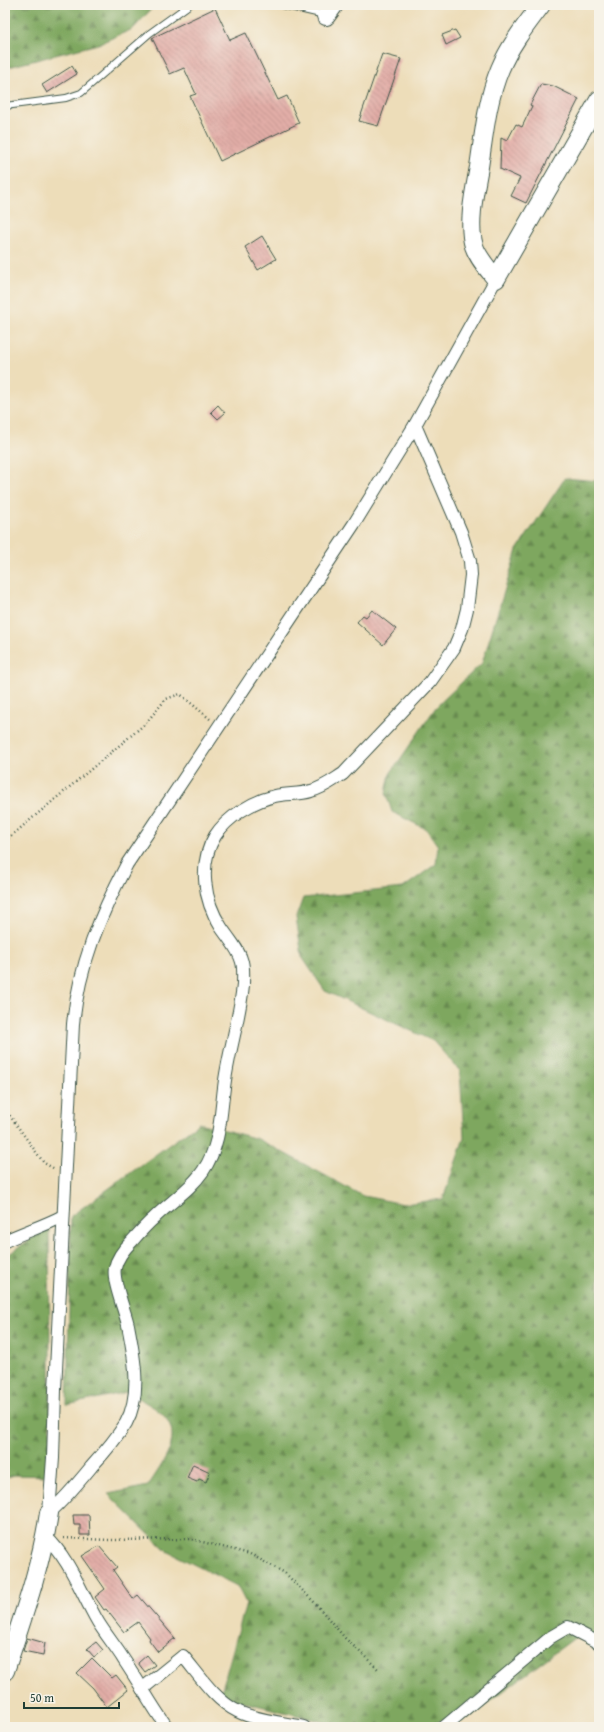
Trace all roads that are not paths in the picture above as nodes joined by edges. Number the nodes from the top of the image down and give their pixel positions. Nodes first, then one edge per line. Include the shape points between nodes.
1 (189, 5) edge
2 (282, 5) edge
3 (542, 5) edge
4 (330, 10) edge
5 (599, 100) edge
6 (5, 106) edge
7 (496, 278) junction
8 (415, 425) junction
9 (63, 1216) junction
10 (5, 1241) edge
11 (49, 1513) junction
12 (45, 1536) junction
13 (599, 1643) edge
14 (5, 1671) edge
15 (142, 1689) junction
16 (167, 1727) edge
17 (304, 1727) edge
18 (444, 1727) edge

1 - 6 lane via 150,33 81,93 66,98
2 - 4 lane
3 - 7 street via 507,53 488,108 476,184 472,236 483,262
5 - 7 street
7 - 8 street
8 - 9 street via 354,524 127,864 105,907 78,985 73,1017
8 - 11 street via 461,532 470,561 469,601 462,629 454,648 430,682 343,774 313,791 274,796 254,804 222,827 212,843 205,869 207,894 219,925 243,962 240,1003 225,1076 220,1130 204,1170 126,1248 115,1266 114,1275 128,1325 134,1362 135,1389 132,1406 127,1421 112,1443 64,1500
9 - 10 street via 45,1226
9 - 11 street
11 - 12 street
12 - 14 street via 32,1587
12 - 15 street via 55,1545 98,1622
13 - 18 street via 568,1627 551,1637
15 - 16 street
15 - 17 street via 183,1656 220,1699 232,1708 244,1714

